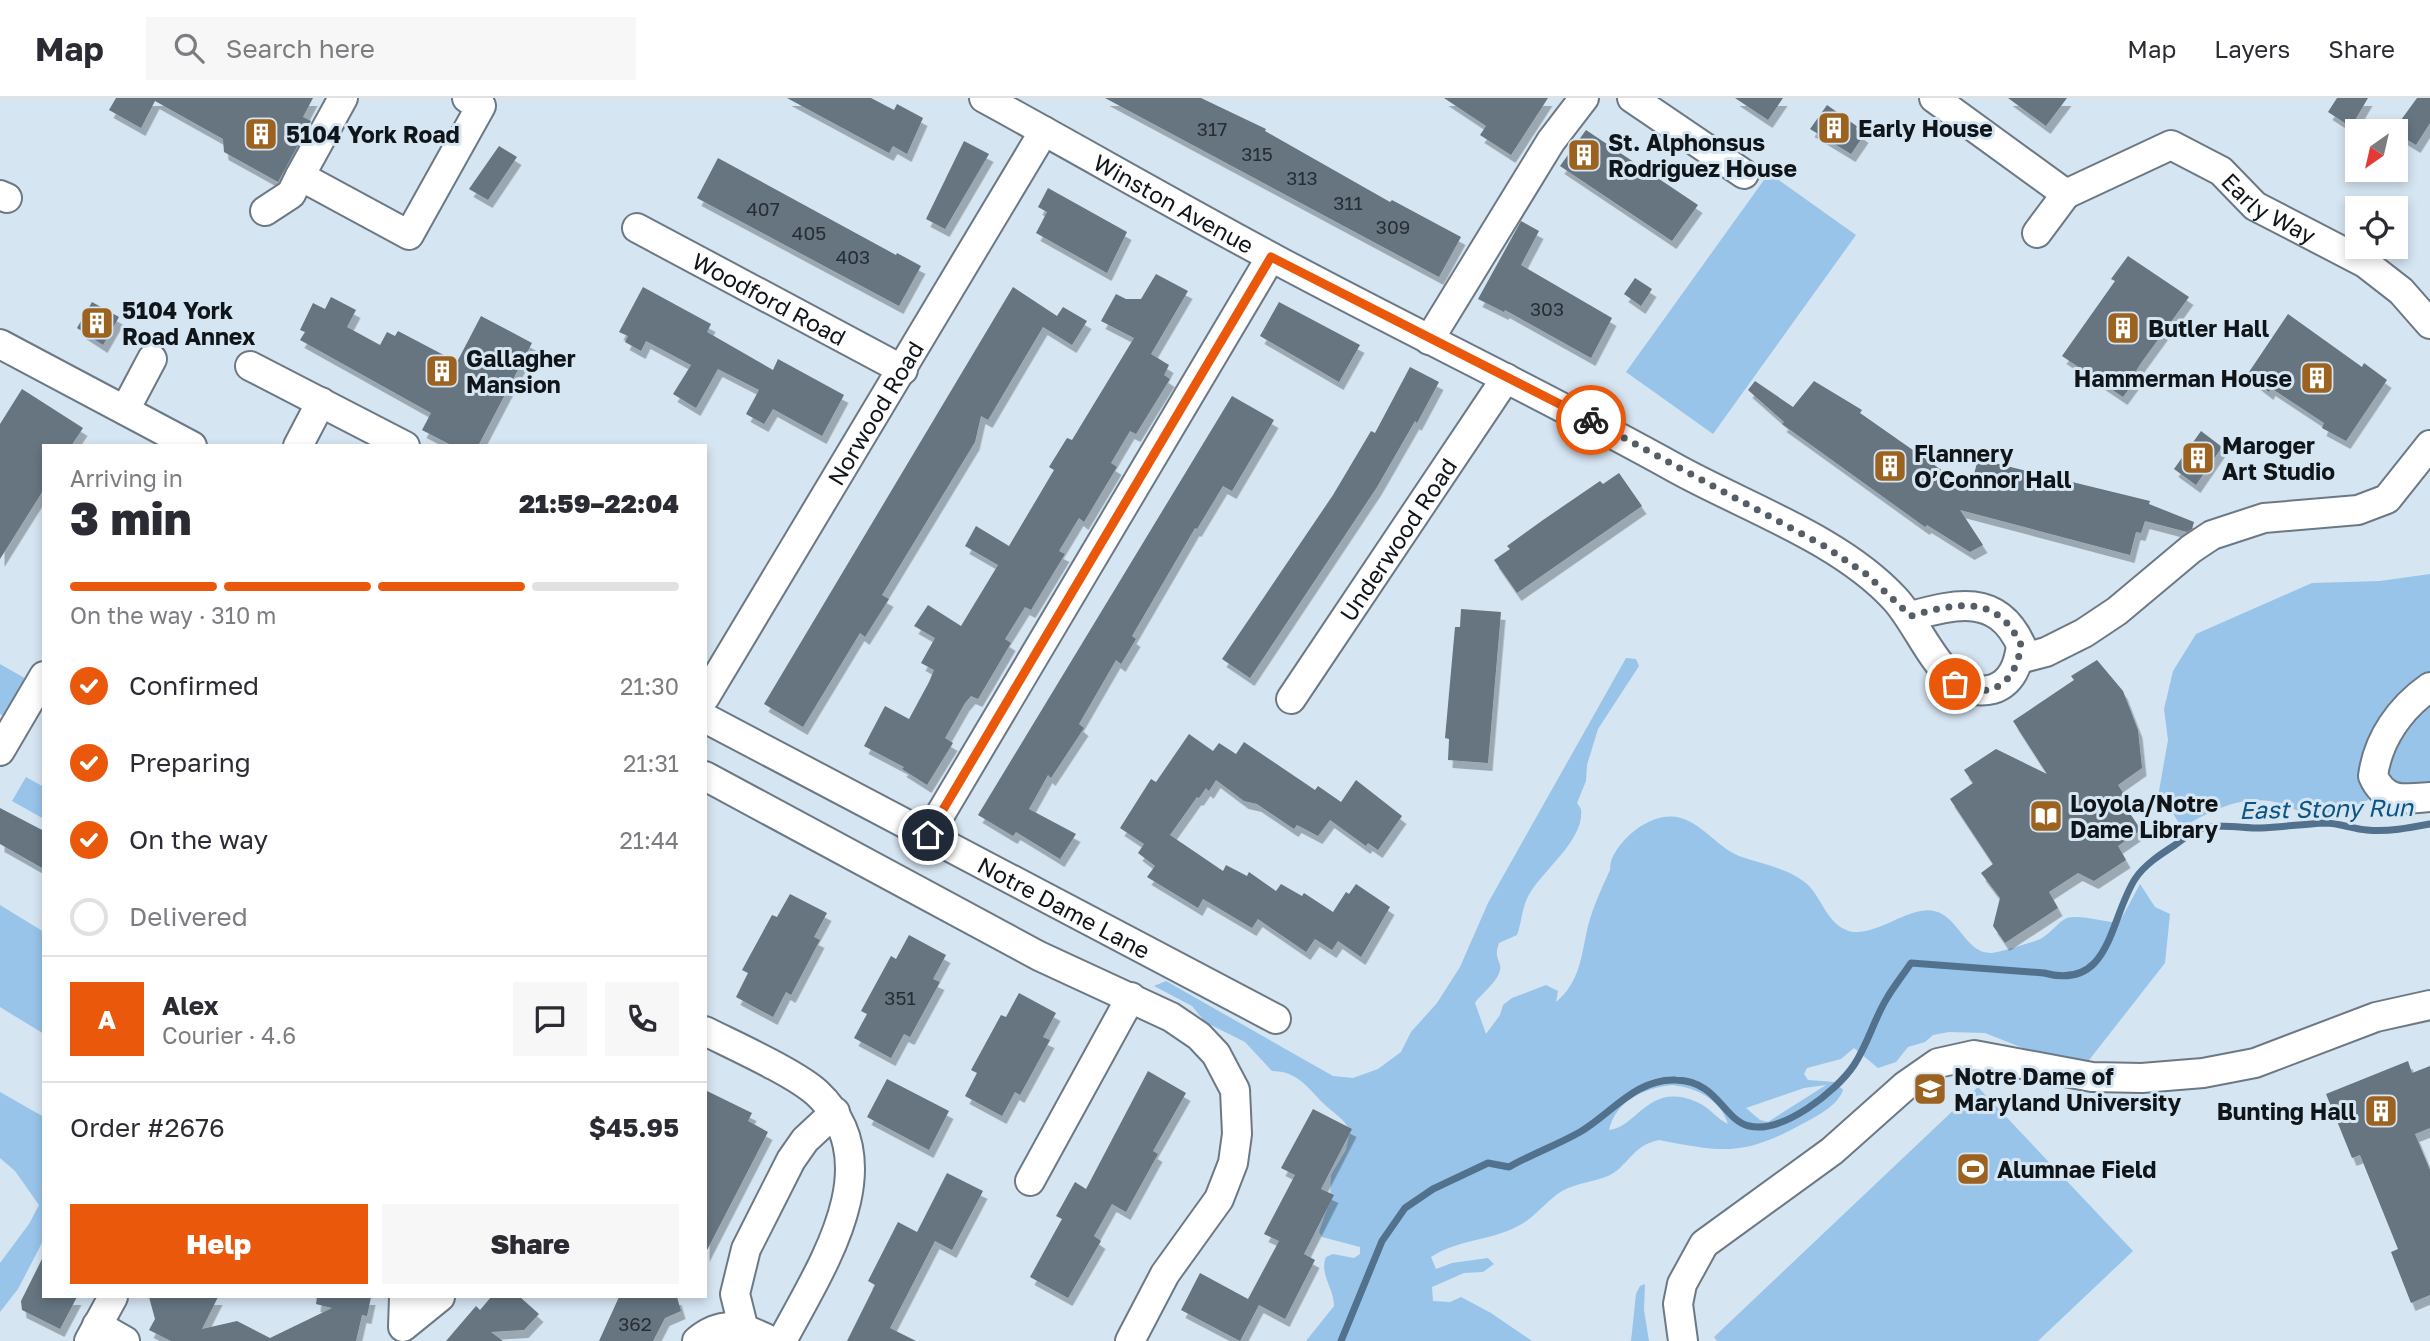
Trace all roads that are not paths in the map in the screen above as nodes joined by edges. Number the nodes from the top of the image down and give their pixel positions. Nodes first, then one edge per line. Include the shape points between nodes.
1 (343, 98) edge
2 (467, 98) edge
3 (984, 98) edge
4 (1584, 98) edge
5 (1632, 98) edge
6 (1934, 98) edge
7 (1044, 131) junction
8 (1744, 174) dead end
9 (300, 176) junction
10 (2066, 194) junction
11 (265, 211) dead end
12 (637, 228) dead end
13 (2037, 233) dead end
14 (1271, 257) junction
15 (2430, 324) edge
16 (1429, 340) junction
17 (0, 344) edge
18 (152, 359) dead end
19 (250, 366) dead end
20 (903, 370) junction
21 (1506, 377) junction
22 (321, 402) junction
23 (125, 410) junction
24 (152, 437) edge
25 (183, 444) edge
26 (299, 444) edge
27 (401, 444) edge
28 (2430, 445) edge
29 (1911, 616) junction
30 (2019, 659) junction
31 (42, 679) edge
32 (2430, 687) edge
33 (707, 694) edge
34 (1291, 699) dead end
35 (707, 719) edge
36 (0, 751) edge
37 (707, 777) edge
38 (2430, 797) edge
39 (928, 835) junction
40 (1131, 997) junction
41 (2430, 1005) edge
42 (1276, 1018) dead end
43 (707, 1032) edge
44 (835, 1112) junction
45 (1030, 1181) dead end
46 (112, 1298) edge
47 (404, 1298) edge
48 (439, 1298) edge
49 (743, 1326) junction
50 (93, 1333) edge
51 (399, 1334) edge
52 (125, 1341) edge
53 (697, 1341) edge
54 (771, 1341) edge
55 (782, 1341) edge
56 (1130, 1341) edge
57 (1683, 1341) edge

1 - 9 street
2 - 9 street via 481,106 409,235
3 - 7 street, Winston Avenue
4 - 16 street via 1550,141
5 - 8 street
6 - 10 street
7 - 14 street, Winston Avenue
7 - 20 street, Norwood Road
9 - 11 street via 291,194
10 - 13 street
10 - 15 street, Early Way via 2171,145 2221,171 2255,206 2365,263 2402,292
12 - 20 street, Woodford Road
14 - 16 street, Winston Avenue
14 - 39 street
16 - 21 street, Winston Avenue
17 - 23 street
18 - 23 street
19 - 22 street
20 - 33 street, Norwood Road
21 - 29 street, Winston Avenue via 1826,547 1866,574
21 - 34 street, Underwood Road
22 - 26 street
22 - 27 street
23 - 24 street
24 - 25 street
28 - 30 street via 2387,499 2358,510 2264,518 2212,535 2084,633 2046,652
29 - 30 street via 1952,606 1984,608 2014,630 2021,645
29 - 30 street, Winston Avenue via 1947,674 1970,691 1999,687
31 - 36 street
32 - 38 street via 2392,725 2382,742 2374,776 2384,794 2392,798
35 - 39 street, Notre Dame Lane
37 - 40 street via 1039,956
39 - 42 street, Notre Dame Lane
40 - 45 street
40 - 56 street via 1199,1036 1216,1055 1235,1090 1238,1121 1233,1163 1219,1199 1165,1275
41 - 57 street via 2376,1017 2255,1063 2203,1073 2092,1077 1974,1055 1938,1063 1832,1151 1704,1244 1682,1284 1678,1304
43 - 44 street via 815,1091
44 - 49 street via 791,1160 746,1249 735,1294
44 - 55 street via 852,1167 847,1205
46 - 50 street
47 - 51 street
48 - 51 street
49 - 53 street via 717,1329
49 - 54 street
50 - 52 street

